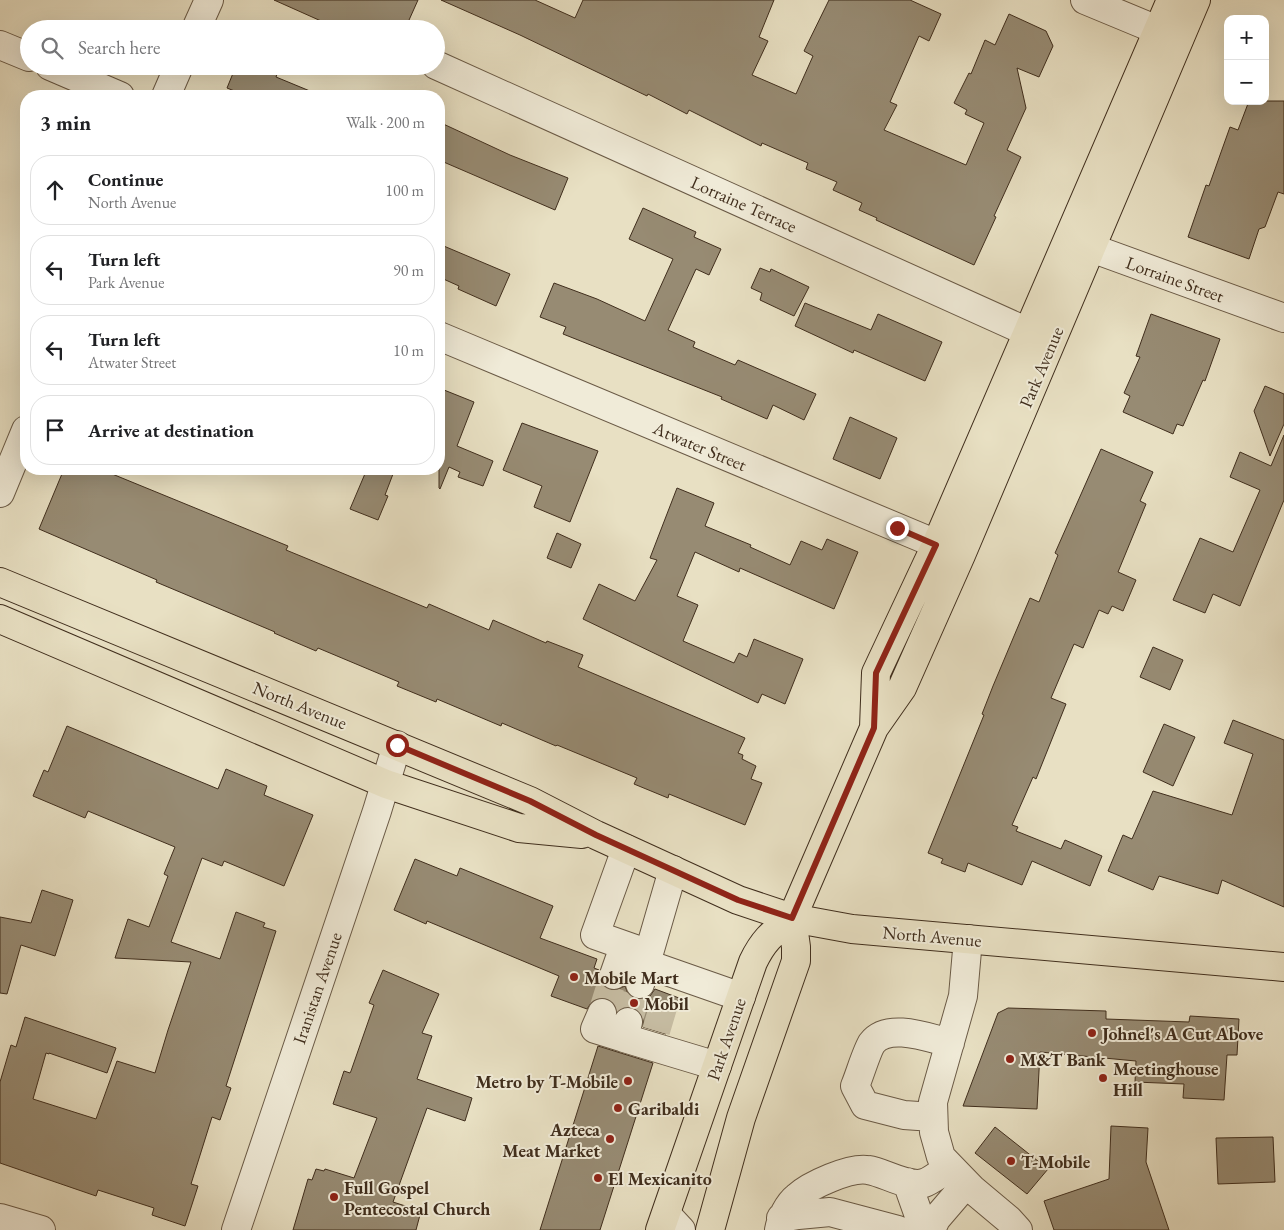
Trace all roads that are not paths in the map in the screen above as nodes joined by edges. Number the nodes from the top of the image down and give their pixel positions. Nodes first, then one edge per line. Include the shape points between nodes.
1 (209, 0) edge
2 (1085, 0) edge
3 (1170, 0) edge
4 (1196, 0) edge
5 (200, 20) edge
6 (1168, 35) junction
7 (0, 45) edge
8 (20, 53) edge
9 (445, 70) edge
10 (71, 75) edge
11 (176, 75) edge
12 (106, 90) edge
13 (169, 90) edge
14 (1079, 244) junction
15 (1284, 318) edge
16 (1027, 331) junction
17 (445, 339) edge
18 (1052, 343) junction
19 (20, 445) edge
20 (0, 493) edge
21 (936, 545) junction
22 (961, 555) junction
23 (0, 582) edge
24 (0, 619) edge
25 (874, 728) junction
26 (397, 745) junction
27 (386, 784) junction
28 (596, 835) junction
29 (626, 849) junction
30 (673, 870) junction
31 (792, 918) junction
32 (968, 939) junction
33 (645, 967) junction
34 (1284, 967) edge
35 (614, 975) tunnel mouth
36 (741, 997) junction
37 (602, 1013) tunnel mouth
38 (950, 1043) junction
39 (717, 1066) junction
40 (934, 1118) junction
41 (958, 1175) junction
42 (907, 1182) junction
43 (0, 1218) edge
44 (780, 1224) edge
45 (669, 1225) edge
46 (41, 1230) edge
47 (236, 1230) edge
48 (710, 1230) edge
49 (898, 1230) edge
50 (924, 1230) edge
51 (931, 1230) edge
52 (1018, 1230) edge

1 - 5 street
2 - 6 street
3 - 6 main road, Park Avenue
4 - 6 main road, Park Avenue
6 - 14 main road, Park Avenue
7 - 8 street
9 - 16 street, Lorraine Terrace
10 - 12 street
11 - 13 street
14 - 15 street, Lorraine Street
14 - 16 main road, Park Avenue
14 - 18 main road, Park Avenue
16 - 18 street, Lorraine Terrace
16 - 21 main road, Park Avenue
17 - 21 street, Atwater Street
18 - 22 main road, Park Avenue
19 - 20 street
21 - 22 street, Atwater Street
21 - 25 main road, Park Avenue via 876,673
22 - 25 main road, Park Avenue via 902,688
23 - 26 main road, North Avenue
24 - 27 main road, North Avenue
25 - 31 main road, Park Avenue
26 - 27 street, Iranistan Avenue
26 - 28 main road, North Avenue via 530,801
27 - 28 main road, North Avenue via 518,828
27 - 47 street, Iranistan Avenue
28 - 29 main road, North Avenue
29 - 30 main road, North Avenue
29 - 33 street via 595,935
30 - 31 main road, North Avenue via 738,900
30 - 33 street
31 - 32 main road, North Avenue via 852,929
31 - 36 main road, Park Avenue via 769,936 760,948
31 - 48 main road via 796,961 741,1118
32 - 34 main road, North Avenue
32 - 38 street via 963,996
33 - 35 street via 621,955
33 - 36 street via 671,983
36 - 39 main road, Park Avenue
37 - 39 street via 595,1029 626,1030 653,1038
38 - 40 street via 933,1102
38 - 40 street via 902,1032 886,1033 872,1042 856,1086 865,1105 904,1115
39 - 45 main road, Park Avenue
40 - 41 street via 941,1157
41 - 42 street via 924,1183
41 - 51 street
41 - 52 street
42 - 44 street via 868,1170 848,1171 796,1197
42 - 50 street
43 - 46 street
44 - 49 street via 798,1215 830,1212

